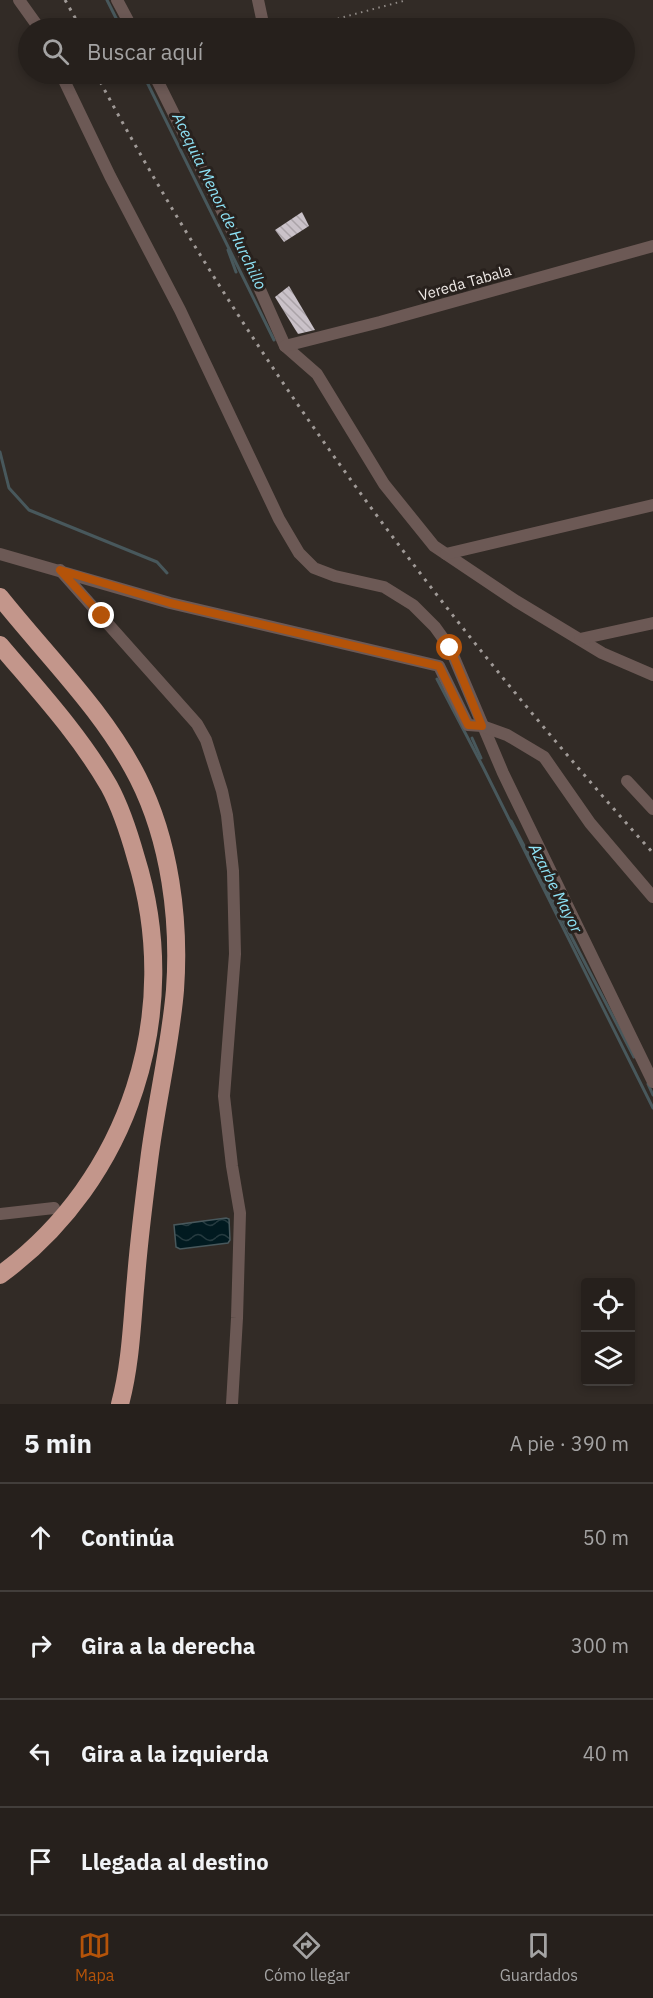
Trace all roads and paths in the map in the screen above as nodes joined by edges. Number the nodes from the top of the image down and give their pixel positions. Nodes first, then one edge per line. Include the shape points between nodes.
1 (19, 0) edge
2 (117, 0) edge
3 (258, 0) edge
4 (407, 0) edge
5 (32, 18) edge
6 (127, 18) edge
7 (262, 18) edge
8 (340, 18) edge
9 (66, 84) edge
10 (159, 84) edge
11 (653, 246) edge
12 (285, 346) junction
13 (653, 505) edge
14 (0, 554) edge
15 (446, 554) junction
16 (60, 570) junction
17 (0, 597) edge
18 (653, 623) edge
19 (580, 639) junction
20 (0, 645) edge
21 (653, 675) edge
22 (482, 726) junction
23 (627, 781) dead end
24 (653, 809) edge
25 (653, 897) edge
26 (653, 1082) edge
27 (54, 1208) dead end
28 (0, 1214) edge
29 (0, 1275) edge
30 (120, 1404) edge
31 (232, 1404) edge

1 - 5 street
2 - 6 street
3 - 7 street
4 - 8 path
9 - 22 street via 299,553 314,568 384,587 413,605 450,648
10 - 12 street
11 - 12 street, Vereda Tabala
12 - 15 street via 317,374 384,484 434,546
13 - 15 street
14 - 16 street
15 - 19 street
16 - 22 street via 170,603 439,666 468,725
16 - 31 street via 197,724 206,740 226,807 233,871 235,954 224,1096 240,1213
17 - 30 highway via 103,723 128,760 147,797 168,874 175,926 172,1016 152,1135
18 - 19 street
19 - 21 street
20 - 29 highway via 47,700 109,786 142,879 154,966 151,1012 140,1072 116,1138 91,1182 55,1226
22 - 25 street via 507,735 544,757 590,823
22 - 26 street
23 - 24 street
27 - 28 street

